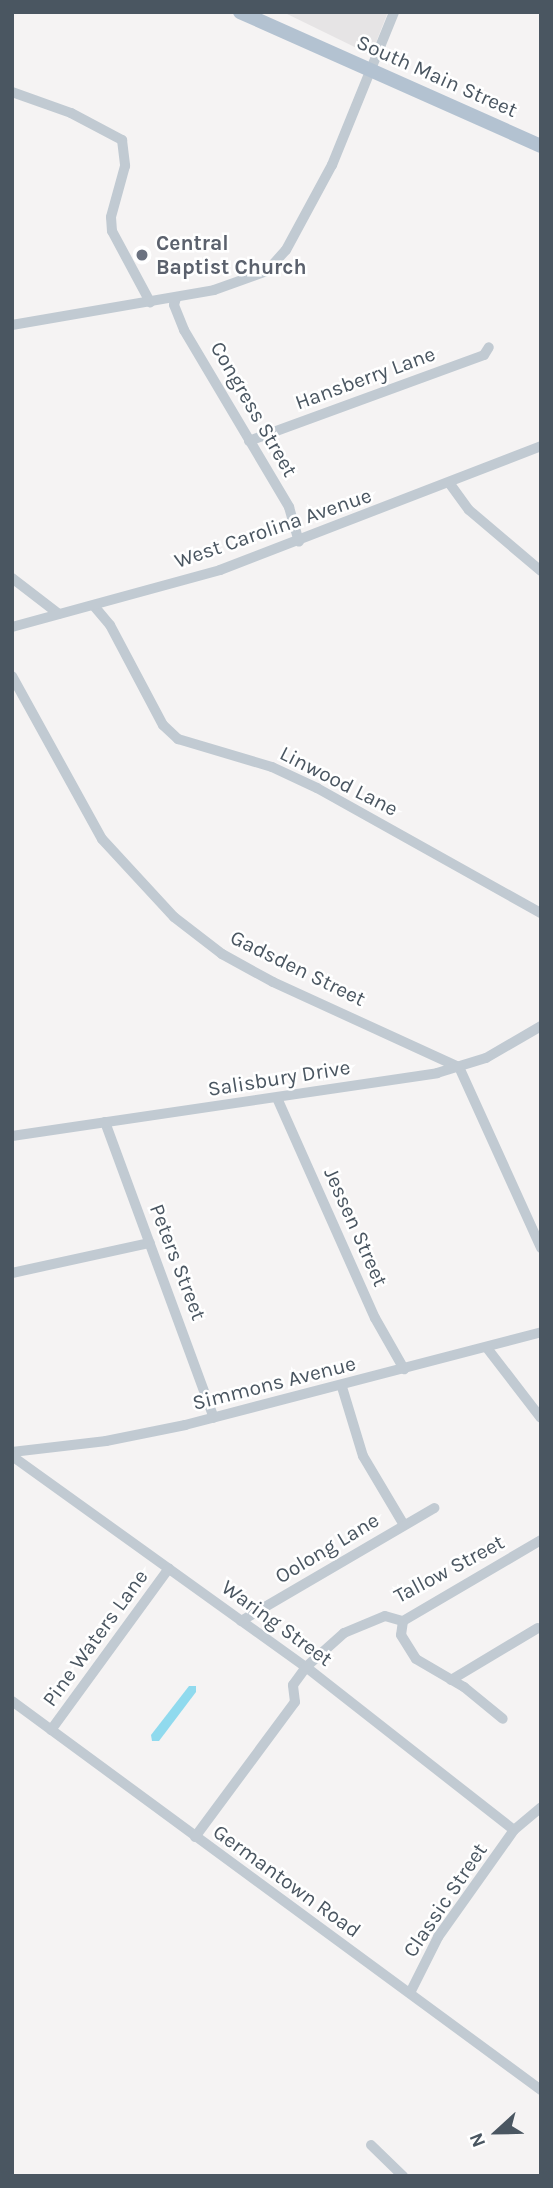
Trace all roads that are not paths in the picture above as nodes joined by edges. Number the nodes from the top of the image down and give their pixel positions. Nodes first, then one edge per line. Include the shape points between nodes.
1 (240, 12) edge
2 (394, 12) edge
3 (372, 70) junction
4 (12, 92) edge
5 (541, 146) edge
6 (176, 298) junction
7 (150, 302) junction
8 (12, 325) edge
9 (489, 347) dead end
10 (249, 440) junction
11 (541, 446) edge
12 (450, 484) junction
13 (299, 542) junction
14 (541, 571) edge
15 (12, 578) edge
16 (94, 606) junction
17 (59, 614) junction
18 (12, 627) edge
19 (12, 676) edge
20 (541, 913) edge
21 (541, 1026) edge
22 (458, 1067) junction
23 (277, 1098) junction
24 (105, 1122) junction
25 (12, 1136) edge
26 (150, 1243) junction
27 (541, 1248) edge
28 (12, 1273) edge
29 (541, 1332) edge
30 (487, 1348) junction
31 (404, 1369) junction
32 (342, 1387) junction
33 (214, 1418) junction
34 (541, 1418) edge
35 (12, 1454) edge
36 (434, 1508) dead end
37 (404, 1525) junction
38 (541, 1540) edge
39 (169, 1568) junction
40 (241, 1621) junction
41 (403, 1621) junction
42 (538, 1628) dead end
43 (306, 1667) junction
44 (451, 1680) junction
45 (12, 1701) edge
46 (503, 1718) dead end
47 (51, 1730) junction
48 (541, 1807) edge
49 (514, 1830) junction
50 (194, 1837) junction
51 (410, 1993) junction
52 (541, 2090) edge
53 (371, 2145) dead end
54 (403, 2176) edge

1 - 3 main road, South Main Street
2 - 3 street
3 - 5 main road, South Main Street
3 - 6 street via 332,165 281,257 259,275
4 - 7 street via 71,113 122,141 125,166 111,217 112,231
6 - 7 street
6 - 10 street, Congress Street via 180,323
7 - 8 street
9 - 10 street, Hansberry Lane via 484,355
10 - 13 street, Congress Street via 293,516
11 - 12 street, West Carolina Avenue
12 - 13 street, West Carolina Avenue
12 - 14 street via 469,510
13 - 16 street, West Carolina Avenue
15 - 17 street
16 - 17 street, West Carolina Avenue
16 - 20 street, Linwood Lane via 110,625 163,725 178,739 272,767 317,788
17 - 18 street, West Carolina Avenue
19 - 22 street, Gadsden Street via 102,839 174,917 222,954 273,982
21 - 22 street, Salisbury Drive via 486,1058
22 - 23 street, Salisbury Drive
22 - 27 street
23 - 24 street, Salisbury Drive
23 - 31 street, Jessen Street via 375,1318
24 - 25 street, Salisbury Drive
24 - 26 street, Peters Street
26 - 28 street
26 - 33 street, Peters Street
29 - 30 street, Simmons Avenue
30 - 31 street, Simmons Avenue
30 - 34 street
31 - 32 street, Simmons Avenue
32 - 33 street, Simmons Avenue
32 - 37 street via 363,1456
33 - 35 street, Simmons Avenue via 106,1441
35 - 39 street, Waring Street
36 - 37 street, Oolong Lane
37 - 40 street, Oolong Lane
38 - 41 street, Tallow Street
39 - 40 street, Waring Street
39 - 47 street, Pine Waters Lane
40 - 43 street, Waring Street
41 - 43 street, Tallow Street via 385,1616 365,1621
41 - 44 street via 401,1635 416,1659
42 - 44 street
43 - 49 street, Waring Street
43 - 50 street via 293,1685 295,1702
44 - 46 street
45 - 47 street, Germantown Road
47 - 50 street, Germantown Road
48 - 49 street, Classic Street
49 - 51 street, Classic Street via 438,1937
50 - 51 street, Germantown Road
51 - 52 street, Germantown Road
53 - 54 street

